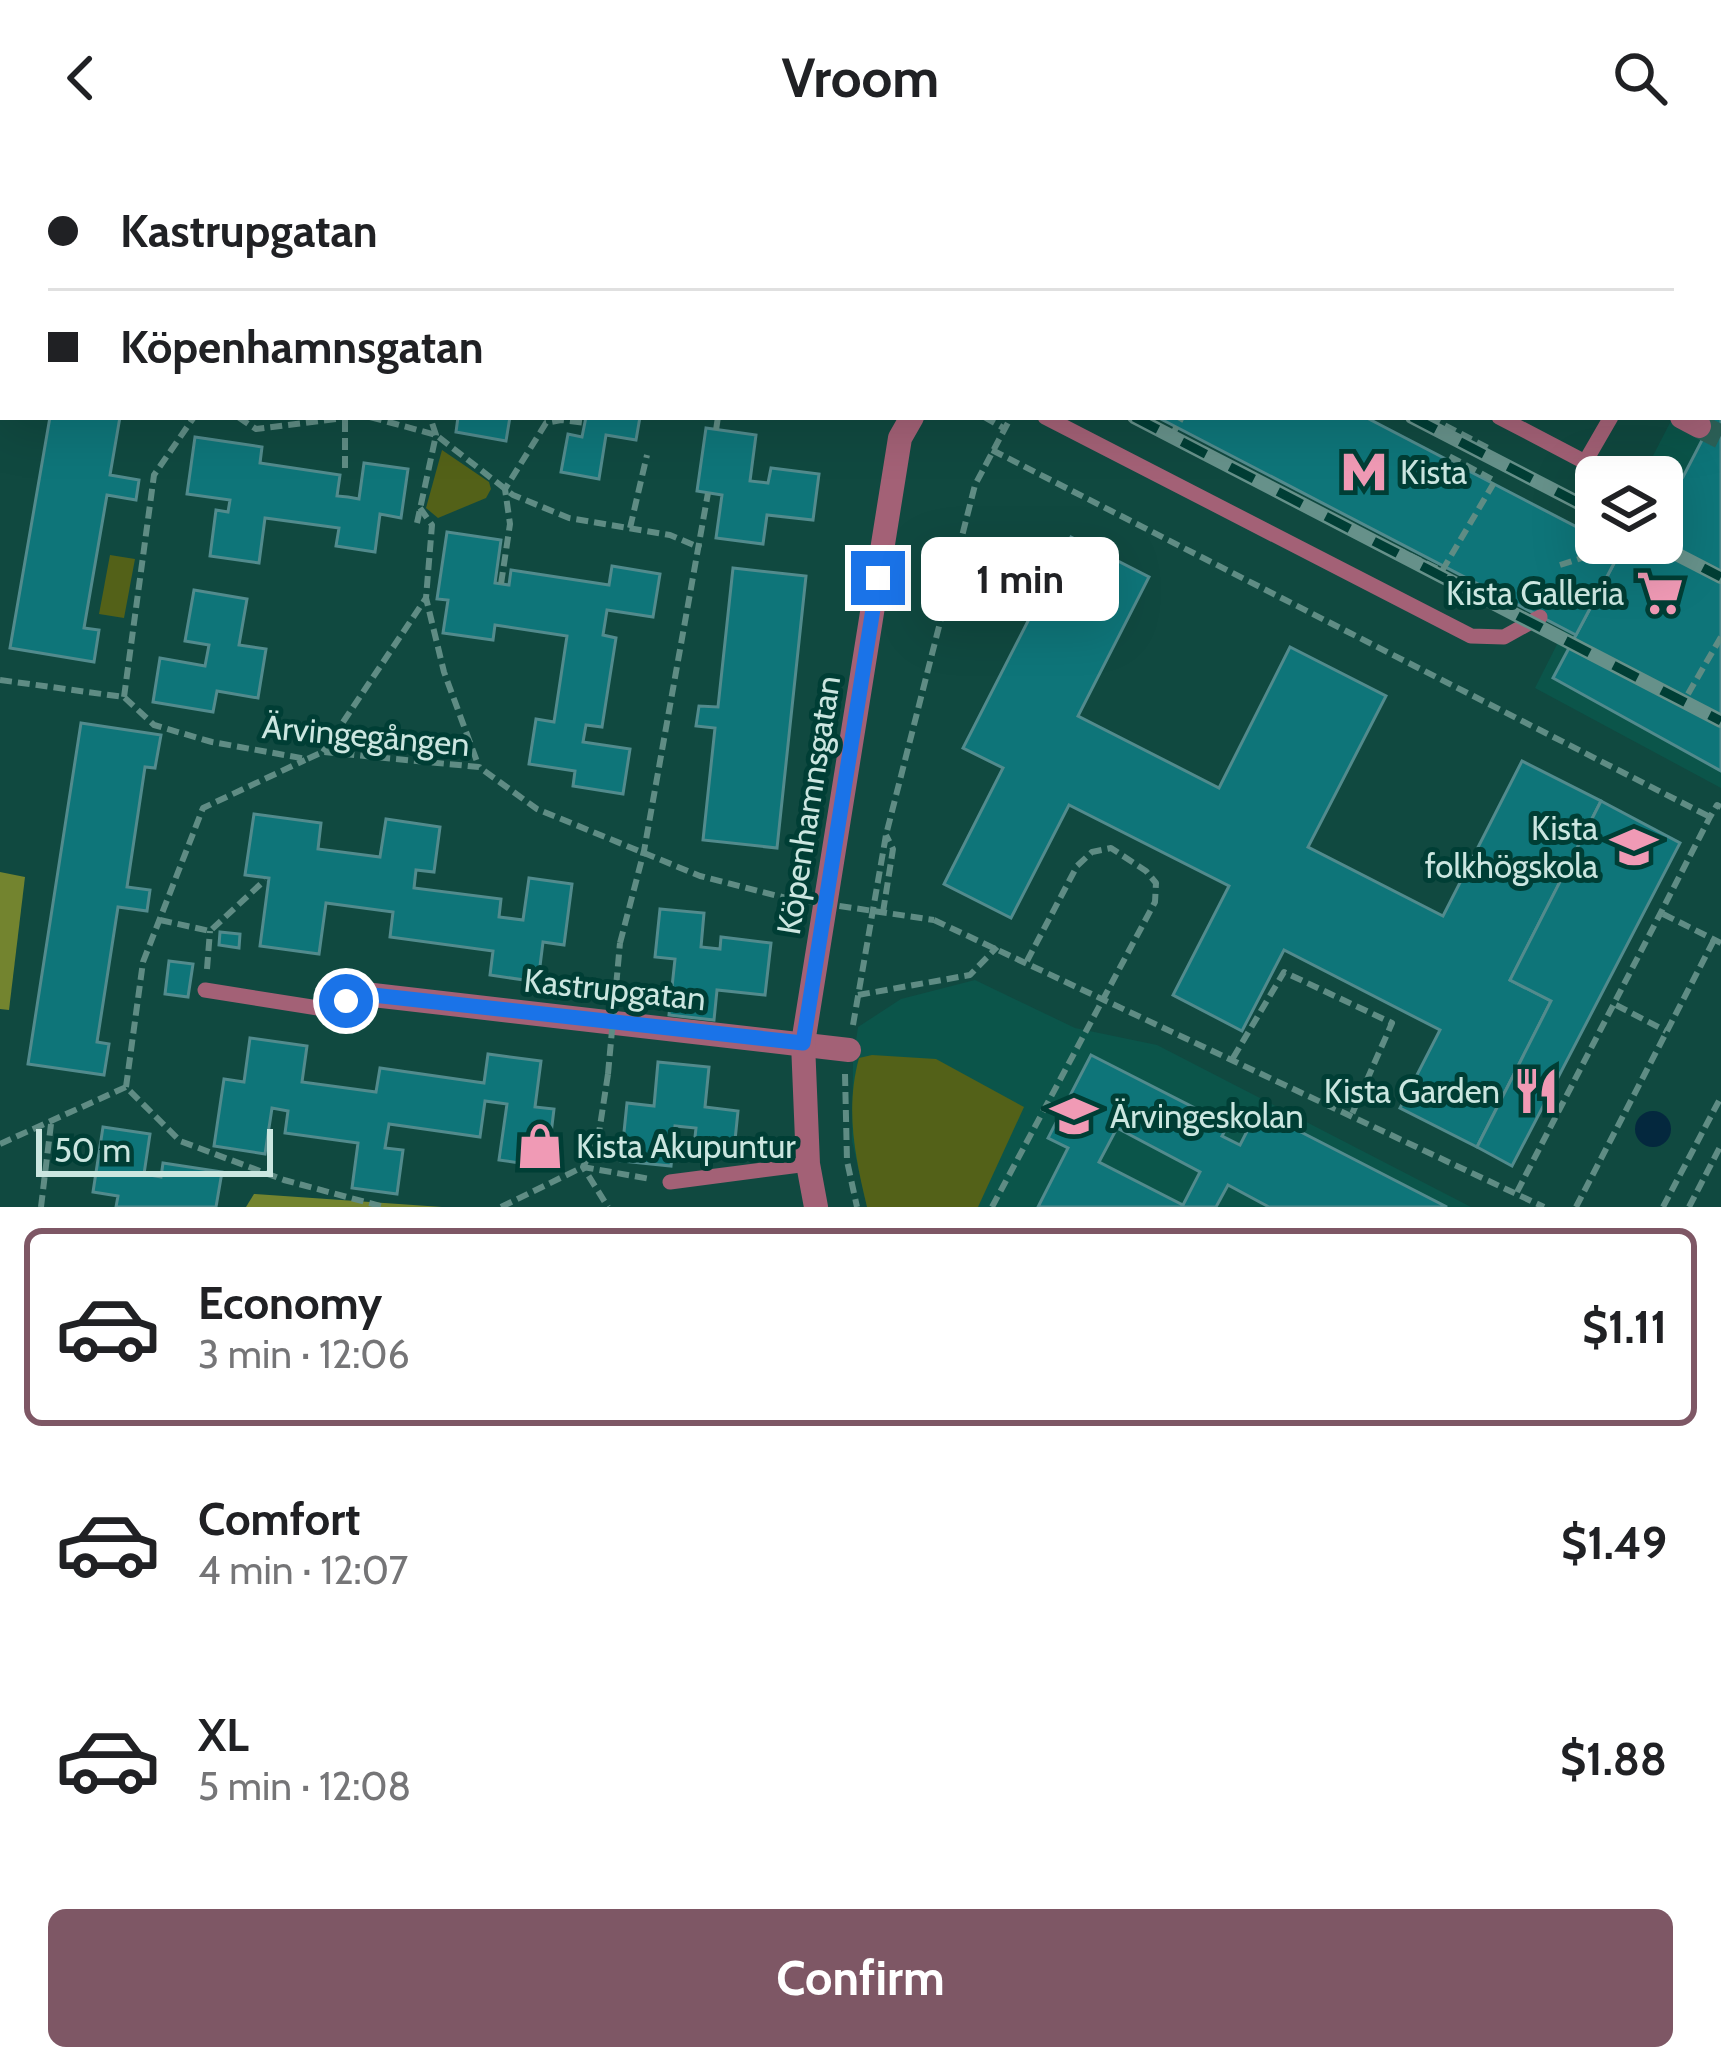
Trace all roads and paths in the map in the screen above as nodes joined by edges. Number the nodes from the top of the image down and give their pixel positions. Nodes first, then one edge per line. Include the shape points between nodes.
1 (192, 420) edge
2 (242, 420) edge
3 (324, 420) edge
4 (346, 420) edge
5 (381, 420) edge
6 (431, 420) edge
7 (718, 420) edge
8 (910, 420) edge
9 (989, 420) edge
10 (1009, 420) edge
11 (1051, 420) edge
12 (1180, 420) edge
13 (1435, 420) edge
14 (1505, 420) edge
15 (1609, 420) edge
16 (585, 423) dead end
17 (716, 430) dead end
18 (1004, 430) junction
19 (436, 435) junction
20 (1171, 437) dead end
21 (992, 450) junction
22 (1492, 450) dead end
23 (647, 455) dead end
24 (1449, 456) dead end
25 (1588, 456) edge
26 (1575, 457) edge
27 (344, 468) dead end
28 (506, 489) junction
29 (708, 493) dead end
30 (420, 508) junction
31 (417, 523) dead end
32 (1345, 524) dead end
33 (630, 528) junction
34 (701, 548) junction
35 (1563, 561) dead end
36 (1558, 570) dead end
37 (502, 584) dead end
38 (426, 598) junction
39 (1540, 617) dead end
40 (1721, 637) edge
41 (0, 680) edge
42 (1688, 694) dead end
43 (124, 697) junction
44 (323, 752) junction
45 (307, 759) junction
46 (479, 767) junction
47 (1721, 807) edge
48 (1710, 817) junction
49 (886, 835) junction
50 (644, 851) junction
51 (265, 880) dead end
52 (883, 912) junction
53 (1663, 914) junction
54 (160, 920) junction
55 (210, 931) junction
56 (1718, 942) edge
57 (998, 947) junction
58 (1028, 961) junction
59 (205, 990) joint
60 (373, 995) joint
61 (858, 995) junction
62 (1103, 997) junction
63 (1615, 1005) junction
64 (1666, 1031) junction
65 (803, 1043) junction
66 (849, 1050) junction
67 (1233, 1058) junction
68 (127, 1088) junction
69 (1721, 1097) edge
70 (1352, 1114) junction
71 (51, 1124) junction
72 (0, 1144) edge
73 (1721, 1145) edge
74 (808, 1164) junction
75 (583, 1167) junction
76 (670, 1183) joint
77 (1516, 1192) junction
78 (41, 1207) edge
79 (384, 1207) edge
80 (502, 1207) edge
81 (608, 1207) edge
82 (816, 1207) edge
83 (857, 1207) edge
84 (992, 1207) edge
85 (1544, 1207) edge
86 (1576, 1207) edge
87 (1663, 1207) edge
88 (1689, 1207) edge

1 - 43 path via 154,476
2 - 3 path via 256,429
4 - 27 path
5 - 19 path
6 - 19 path
7 - 17 path
8 - 65 street, Köpenhamnsgatan via 900,438
9 - 18 path, bridge
10 - 18 path, bridge
11 - 39 lane via 1471,636 1504,637
12 - 20 path
13 - 22 path
14 - 26 lane
15 - 25 lane
16 - 28 path via 546,423
18 - 21 path
19 - 28 path
19 - 30 path
21 - 48 path
21 - 49 path via 975,485
23 - 33 path
24 - 32 path via 1495,481 1442,572
28 - 33 path via 569,518
28 - 37 path
29 - 34 path
30 - 31 path
30 - 38 path via 432,524
33 - 34 path
34 - 50 path
35 - 36 path
38 - 44 path
38 - 46 path
40 - 42 path
41 - 43 path, Ärvingegången
43 - 45 path, Ärvingegången via 154,725
44 - 45 path, Ärvingegången
44 - 46 path, Ärvingegången
45 - 54 path via 203,808
46 - 50 path, Ärvingegången via 537,808
47 - 48 path
48 - 53 path
49 - 52 path via 893,849
49 - 61 path
50 - 52 path, Ärvingegången, bridge via 700,876 786,898
50 - 75 path, bridge via 620,943 598,1139
51 - 55 path
52 - 57 path, Ärvingegången, bridge via 934,920
53 - 56 path
53 - 63 path
54 - 55 path
54 - 68 path via 143,962
55 - 59 path
56 - 64 path
57 - 58 path, Ärvingegången
57 - 61 path via 970,975
58 - 62 path, Ärvingegången
58 - 62 path via 1077,866 1112,848 1146,871 1155,902
59 - 60 lane via 318,1008
60 - 65 street, Kastrupgatan
61 - 66 path
62 - 67 path, Ärvingegången
62 - 84 path
63 - 64 path
63 - 77 path
64 - 86 path
65 - 66 street, Kastrupgatan
65 - 74 street, Köpenhamnsgatan
66 - 83 path via 847,1162
67 - 70 path, Ärvingegången
67 - 70 path via 1284,972 1392,1023
68 - 71 path
68 - 79 path via 180,1141
69 - 87 path
70 - 77 path, Ärvingegången
71 - 72 path
71 - 78 path
73 - 88 path
74 - 76 lane
74 - 82 street, Köpenhamnsgatan
75 - 76 path
75 - 80 path
75 - 81 path
77 - 85 path, Ärvingegången

